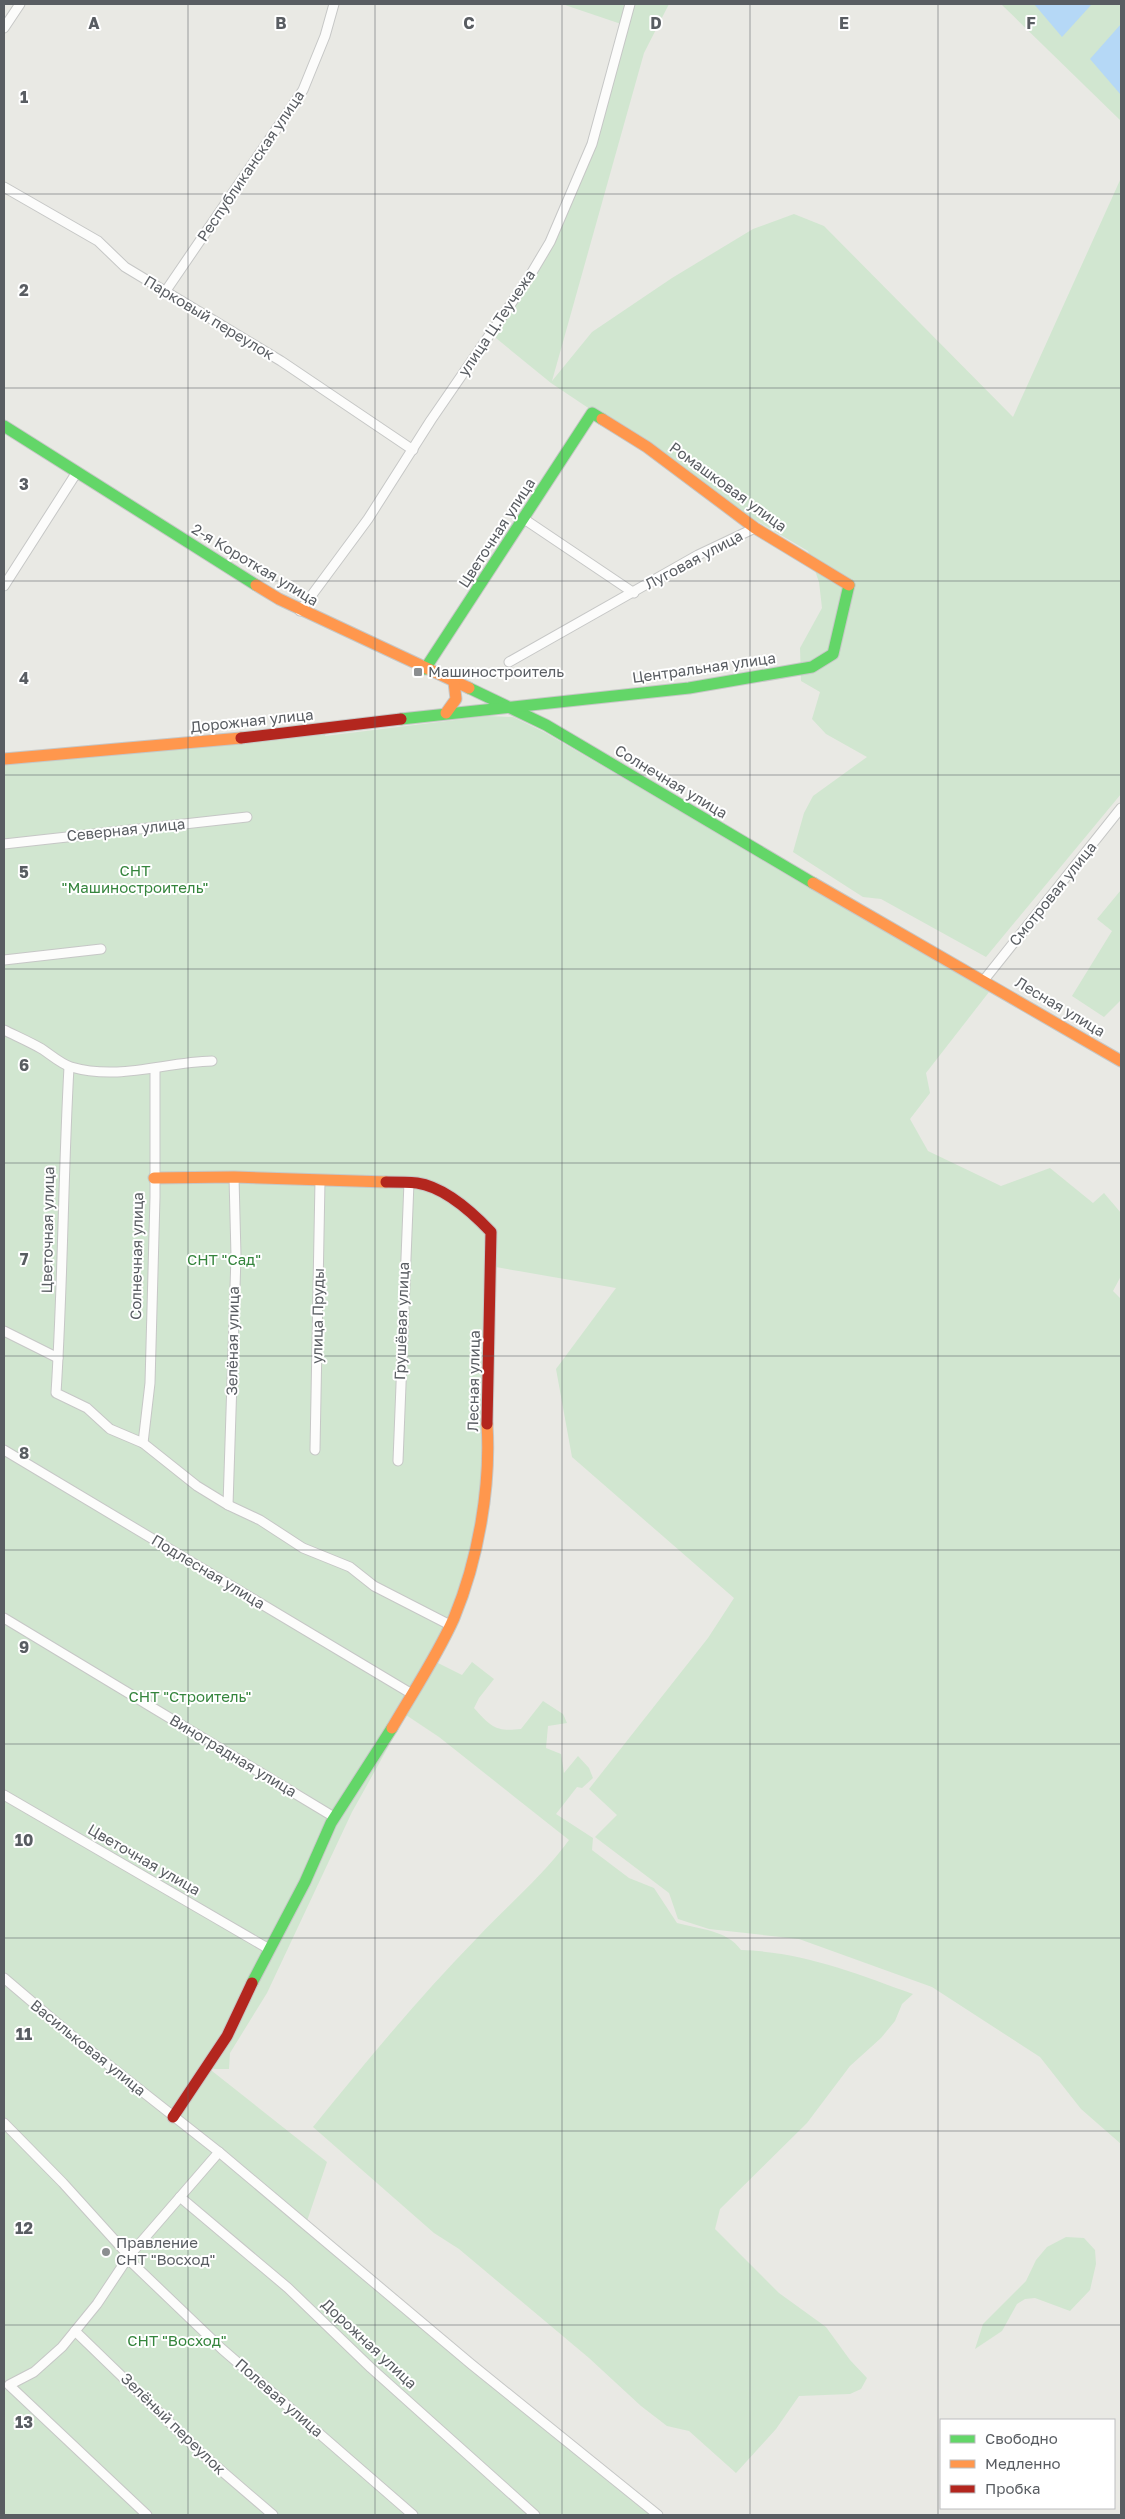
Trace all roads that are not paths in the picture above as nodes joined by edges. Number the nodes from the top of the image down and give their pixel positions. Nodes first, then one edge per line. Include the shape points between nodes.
1 (20, 4) edge
2 (334, 4) edge
3 (630, 4) edge
4 (4, 28) edge
5 (4, 187) edge
6 (164, 292) junction
7 (592, 413) joint
8 (4, 426) edge
9 (413, 450) junction
10 (77, 472) junction
11 (524, 520) junction
12 (755, 528) junction
13 (849, 584) joint
14 (4, 586) edge
15 (634, 593) junction
16 (300, 611) junction
17 (509, 662) dead end
18 (425, 669) junction
19 (454, 682) junction
20 (504, 706) junction
21 (446, 713) junction
22 (4, 759) edge
23 (1121, 808) edge
24 (247, 817) dead end
25 (4, 844) edge
26 (101, 949) dead end
27 (4, 960) edge
28 (984, 980) junction
29 (4, 1030) edge
30 (212, 1060) dead end
31 (1121, 1060) edge
32 (69, 1067) junction
33 (155, 1069) junction
34 (234, 1177) junction
35 (154, 1178) junction
36 (320, 1181) junction
37 (409, 1182) junction
38 (4, 1331) edge
39 (58, 1358) junction
40 (143, 1443) junction
41 (4, 1450) edge
42 (316, 1450) dead end
43 (398, 1461) dead end
44 (228, 1505) junction
45 (4, 1618) edge
46 (450, 1625) junction
47 (412, 1694) junction
48 (4, 1795) edge
49 (334, 1818) junction
50 (269, 1949) junction
51 (4, 1978) edge
52 (174, 2117) junction
53 (4, 2123) edge
54 (219, 2152) junction
55 (180, 2197) junction
56 (128, 2257) junction
57 (75, 2331) junction
58 (147, 2515) edge
59 (273, 2515) edge
60 (412, 2515) edge
61 (534, 2515) edge
62 (658, 2515) edge

1 - 4 street
2 - 6 street, Республиканская улица via 303,90
3 - 9 street, улица Ц.Теучежа via 592,144 550,242
5 - 6 street, Парковый переулок via 98,241 125,267
6 - 9 street, Парковый переулок via 281,361
7 - 11 street, Цветочная улица
7 - 12 street, Ромашковая улица via 647,447
8 - 10 street, 2-я Короткая улица
9 - 16 street, улица Ц.Теучежа via 368,519
10 - 14 street
10 - 16 street, 2-я Короткая улица
11 - 15 street
11 - 18 street, Цветочная улица
12 - 13 street, Ромашковая улица
12 - 15 street, Луговая улица via 698,555
13 - 20 street, Центральная улица via 833,654 812,667 689,688
15 - 17 street, Луговая улица
16 - 18 street, 2-я Короткая улица
18 - 19 street, 2-я Короткая улица
19 - 20 street, 2-я Короткая улица
19 - 21 street via 457,697
20 - 21 street, Дорожная улица
20 - 28 street, Солнечная улица via 546,725
21 - 22 street, Дорожная улица via 270,735
23 - 28 street, Смотровая улица
24 - 25 street, Северная улица
26 - 27 street
28 - 31 street, Лесная улица
29 - 32 street
30 - 33 street via 189,1061
32 - 33 street via 114,1074
32 - 39 street, Цветочная улица
33 - 35 street, Солнечная улица
34 - 35 street
34 - 36 street
34 - 44 street, Зелёная улица via 236,1256
35 - 40 street, Солнечная улица via 150,1383
36 - 37 street
36 - 42 street, улица Пруды
37 - 43 street, Грушёвая улица
37 - 46 street, Лесная улица via 443,1192 470,1210 491,1232 486,1404 489,1454 470,1574
38 - 39 street
39 - 40 street, Цветочная улица via 56,1393 87,1408 110,1429
40 - 44 street via 197,1486
41 - 47 street, Подлесная улица
44 - 46 street via 260,1520 303,1548 350,1567 374,1586
45 - 49 street, Виноградная улица
46 - 47 street
47 - 49 street
48 - 50 street, Цветочная улица
49 - 50 street
50 - 52 street via 227,2036
51 - 52 street, Васильковая улица
52 - 54 street, Васильковая улица
53 - 56 street, Полевая улица via 63,2183
54 - 55 street
54 - 62 street, Васильковая улица via 471,2364
55 - 56 street
55 - 61 street, Дорожная улица via 288,2288 371,2368
56 - 57 street
56 - 60 street, Полевая улица via 222,2349
57 - 58 street via 34,2372 10,2385
57 - 59 street, Зелёный переулок via 202,2454

